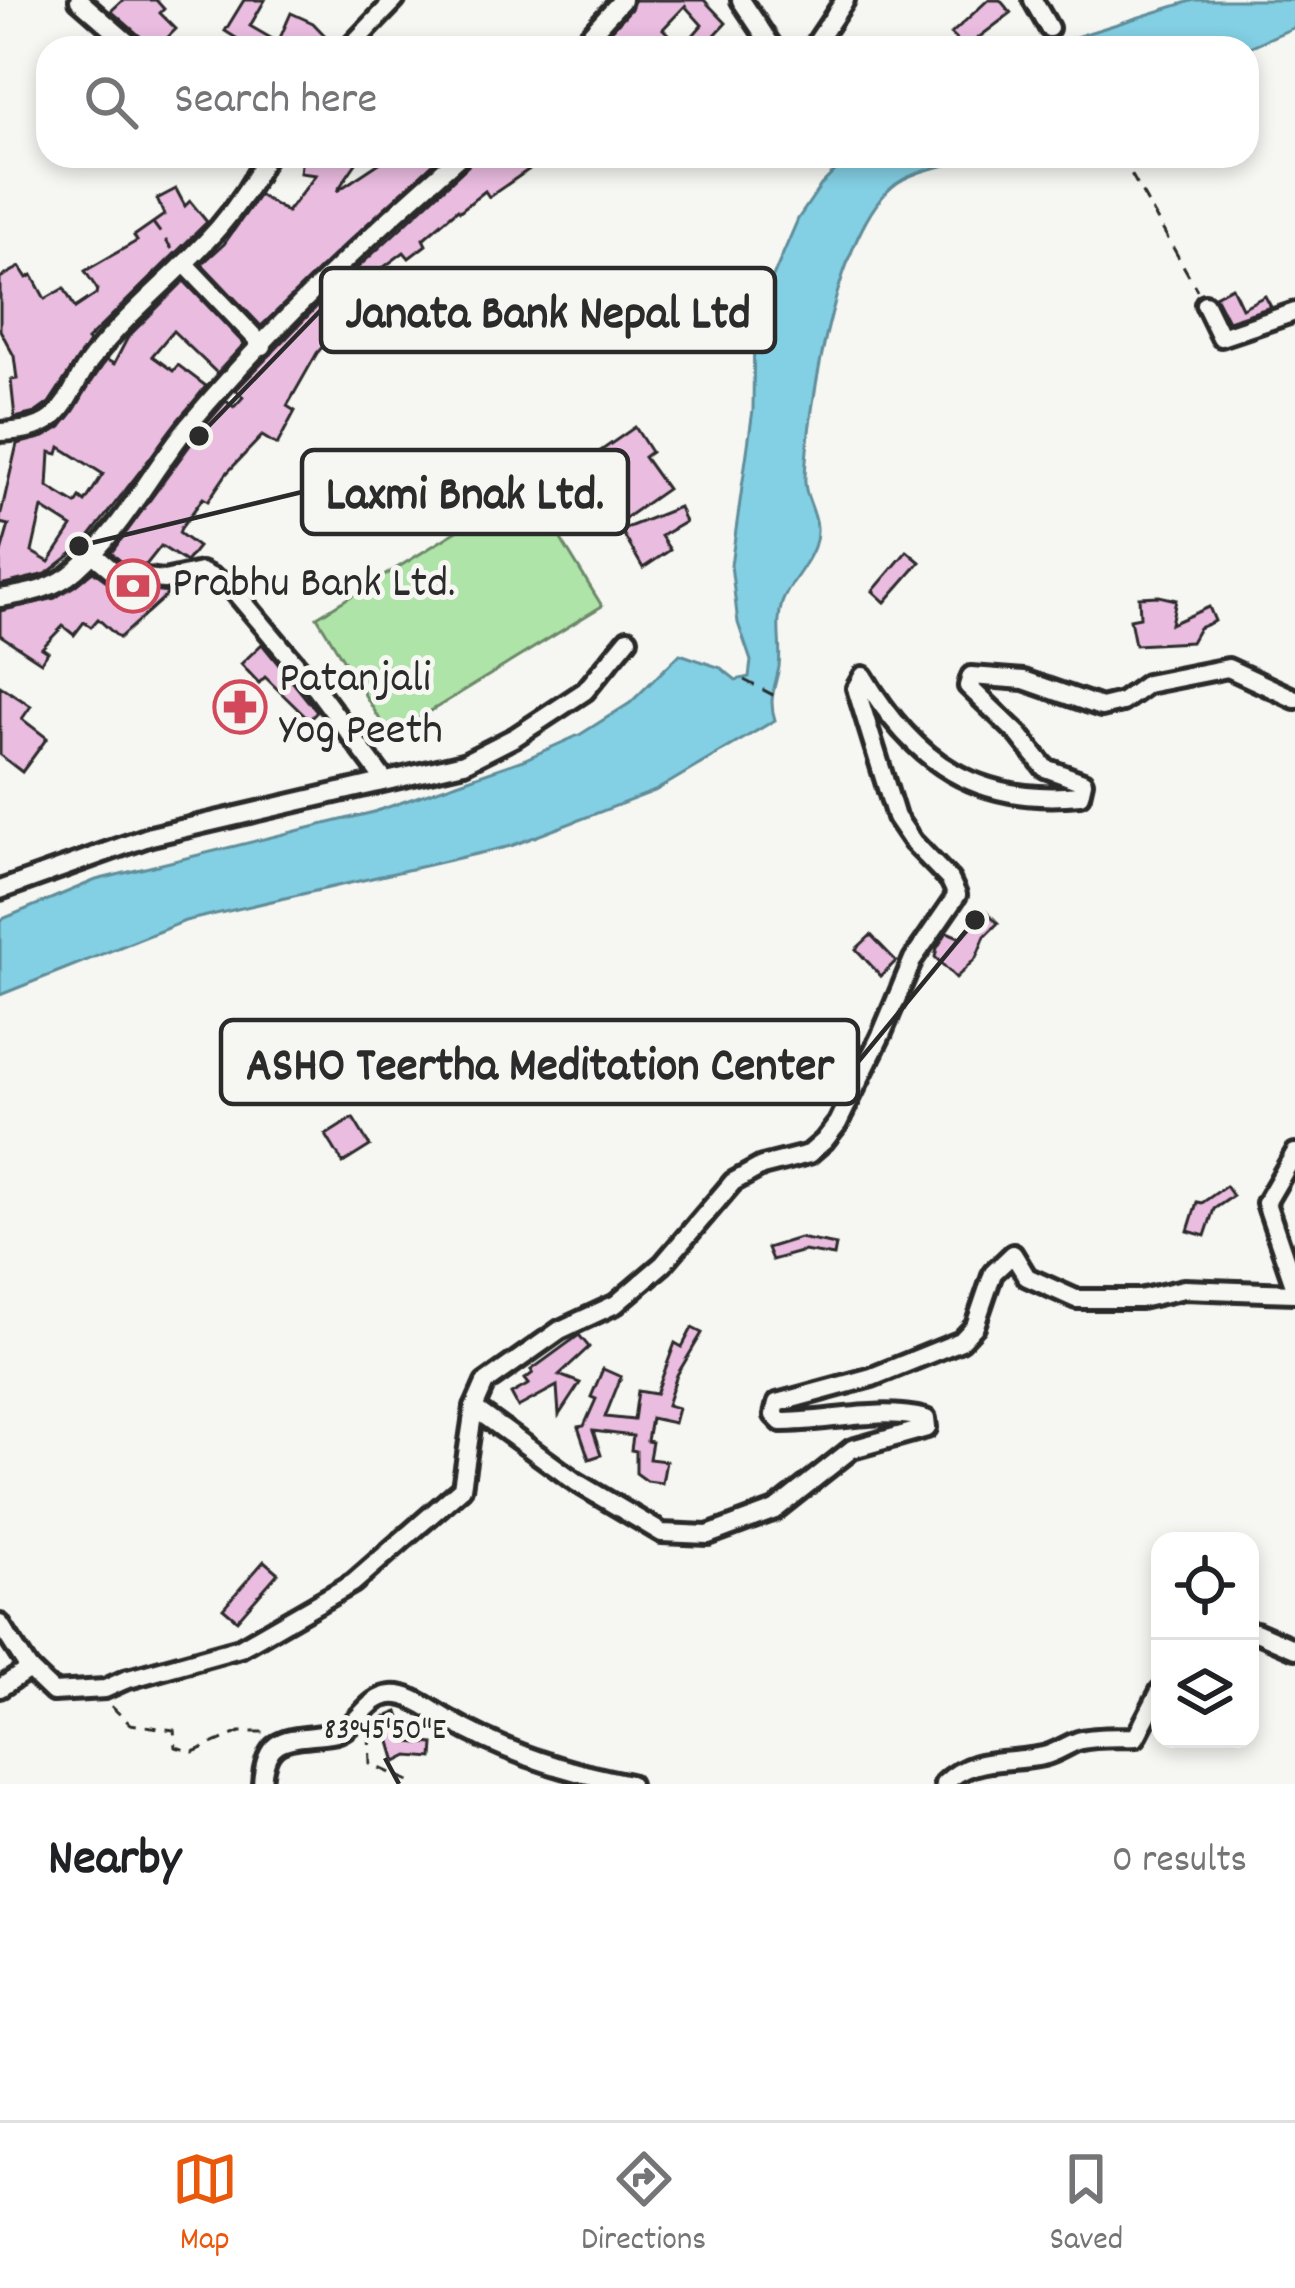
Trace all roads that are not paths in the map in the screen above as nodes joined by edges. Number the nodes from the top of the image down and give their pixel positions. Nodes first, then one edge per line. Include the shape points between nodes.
1 (79, 0) edge
2 (395, 0) edge
3 (622, 0) edge
4 (741, 0) edge
5 (844, 0) edge
6 (1033, 0) edge
7 (1049, 28) dead end
8 (120, 36) edge
9 (360, 36) edge
10 (589, 36) edge
11 (765, 36) edge
12 (821, 36) edge
13 (258, 168) edge
14 (446, 168) edge
15 (185, 265) junction
16 (1205, 304) road end
17 (1295, 312) edge
18 (263, 346) junction
19 (0, 432) edge
20 (93, 554) junction
21 (0, 598) edge
22 (628, 639) dead end
23 (1295, 699) edge
24 (385, 782) junction
25 (0, 890) edge
26 (1295, 1153) edge
27 (1295, 1291) edge
28 (474, 1408) junction
29 (0, 1624) edge
30 (1259, 1633) edge
31 (1295, 1649) edge
32 (29, 1669) junction
33 (0, 1688) edge
34 (1151, 1708) edge
35 (262, 1784) edge
36 (630, 1784) edge
37 (944, 1784) edge

1 - 8 street
2 - 9 street
3 - 10 street
4 - 11 street
5 - 12 street
6 - 7 street
13 - 15 street
14 - 18 street via 348,254
15 - 18 street
15 - 19 street via 89,360 49,421
16 - 17 street via 1220,337
18 - 20 street via 188,427
20 - 21 street via 55,584
20 - 24 street via 118,575 164,580 201,572 230,586
22 - 24 street via 585,691 515,737 464,764
23 - 28 street via 1228,668 1148,684 1101,706 1024,680 971,676 968,686 1045,768 1083,782 1080,795 1047,799 981,788 955,775 890,722 863,676 856,688 896,817 957,895 913,959 838,1123 809,1154 733,1182 663,1264 616,1304 560,1330 484,1383
24 - 25 street via 151,836
26 - 27 street via 1266,1203
27 - 28 street via 1184,1289 1076,1299 1027,1277 1013,1254 993,1273 975,1326 961,1341 872,1377 777,1402 774,1415 805,1422 901,1413 926,1419 927,1428 852,1449 775,1510 708,1535 662,1533
28 - 32 street via 462,1488 353,1583 240,1648 105,1689 53,1692
29 - 32 street
30 - 31 street
32 - 33 street
34 - 37 street via 1136,1737 970,1764
35 - 36 street via 269,1748 340,1733 393,1694 531,1760

